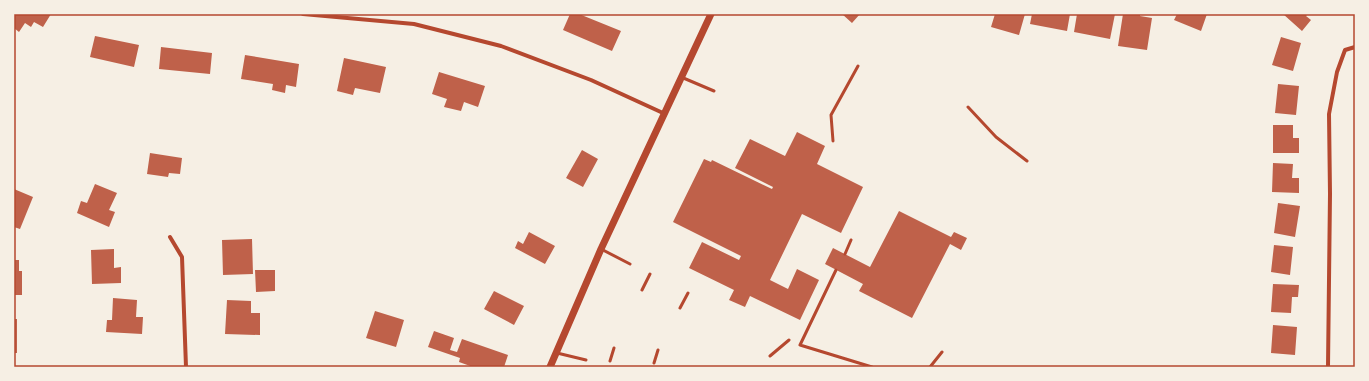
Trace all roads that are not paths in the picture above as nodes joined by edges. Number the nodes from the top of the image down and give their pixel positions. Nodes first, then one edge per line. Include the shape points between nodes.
1 (303, 14) edge
2 (711, 14) edge
3 (1355, 47) edge
4 (858, 66) dead end
5 (681, 77) junction
6 (714, 91) dead end
7 (968, 107) dead end
8 (663, 113) junction
9 (833, 141) dead end
10 (1027, 161) dead end
11 (170, 237) dead end
12 (851, 240) dead end
13 (601, 249) junction
14 (845, 254) dead end
15 (630, 264) dead end
16 (836, 270) dead end
17 (650, 274) dead end
18 (642, 290) dead end
19 (688, 293) dead end
20 (680, 308) dead end
21 (789, 340) dead end
22 (614, 348) dead end
23 (658, 350) dead end
24 (556, 352) junction
25 (942, 352) dead end
26 (770, 356) dead end
27 (586, 360) dead end
28 (610, 361) dead end
29 (654, 363) dead end
30 (186, 367) edge
31 (550, 367) edge
32 (872, 367) edge
33 (930, 367) edge
34 (1328, 367) edge

1 - 8 street via 414,24 501,46 591,80
2 - 5 street
3 - 34 street via 1345,50 1337,72 1329,114
4 - 9 lane via 830,115
5 - 6 lane
5 - 8 street
7 - 10 lane via 996,137
8 - 13 street
11 - 30 street via 182,257
12 - 14 lane
13 - 15 lane
13 - 24 street
16 - 32 lane via 800,345
17 - 18 lane
19 - 20 lane
21 - 26 lane
22 - 28 lane
23 - 29 lane
24 - 27 lane
24 - 31 street
25 - 33 lane

